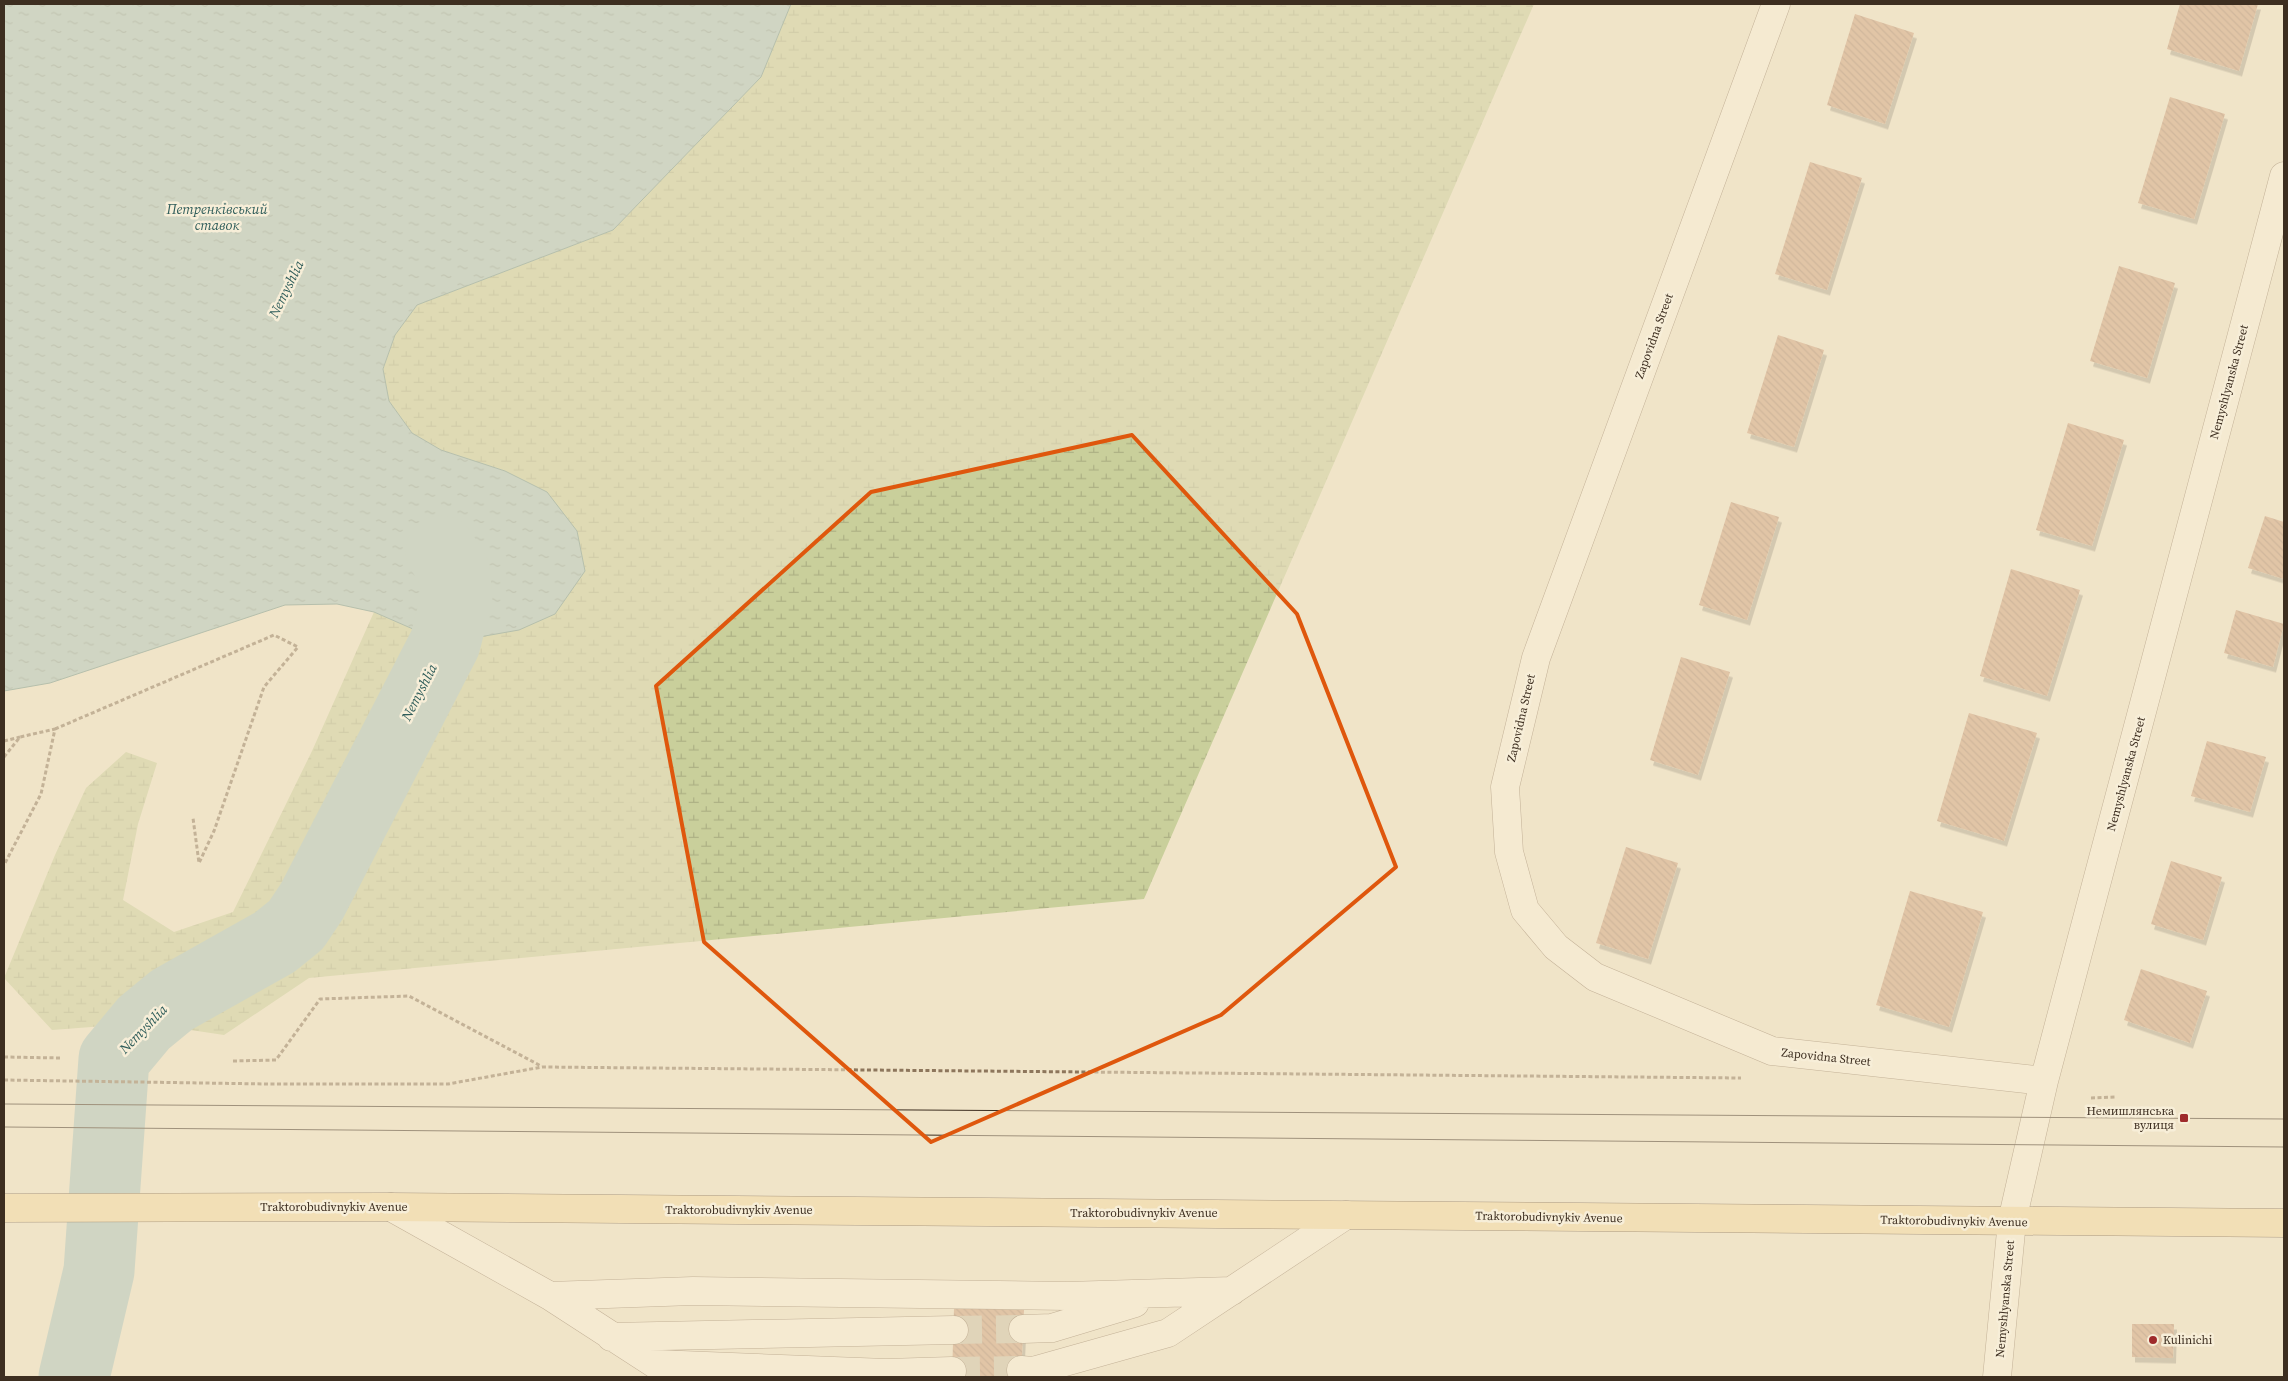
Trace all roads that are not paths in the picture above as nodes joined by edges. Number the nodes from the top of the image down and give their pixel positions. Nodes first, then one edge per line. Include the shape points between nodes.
1 (1776, 4) edge
2 (2284, 176) edge
3 (2044, 1081) junction
4 (391, 1207) junction
5 (4, 1208) edge
6 (1346, 1215) junction
7 (2012, 1222) junction
8 (2284, 1223) edge
9 (1232, 1291) junction
10 (1171, 1292) junction
11 (550, 1296) junction
12 (1023, 1329) tunnel mouth
13 (954, 1330) tunnel mouth
14 (611, 1337) junction
15 (1065, 1369) edge
16 (666, 1370) edge
17 (1021, 1370) tunnel mouth
18 (952, 1371) tunnel mouth
19 (1997, 1377) edge

1 - 3 street, Zapovidna Street via 1536,658 1505,787 1509,852 1525,910 1556,947 1595,977 1772,1051
2 - 3 street, Nemyshlyanska Street
3 - 7 street, Nemyshlyanska Street
4 - 5 main road, Traktorobudivnykiv Avenue
4 - 6 main road, Traktorobudivnykiv Avenue
4 - 11 street
6 - 7 main road, Traktorobudivnykiv Avenue
6 - 9 street
7 - 8 main road, Traktorobudivnykiv Avenue
7 - 19 street, Nemyshlyanska Street
9 - 10 street
9 - 15 street via 1168,1333
10 - 11 street via 1067,1296 693,1291
10 - 12 street via 1052,1328
11 - 14 street
13 - 14 street
14 - 16 street
15 - 17 street
16 - 18 street

